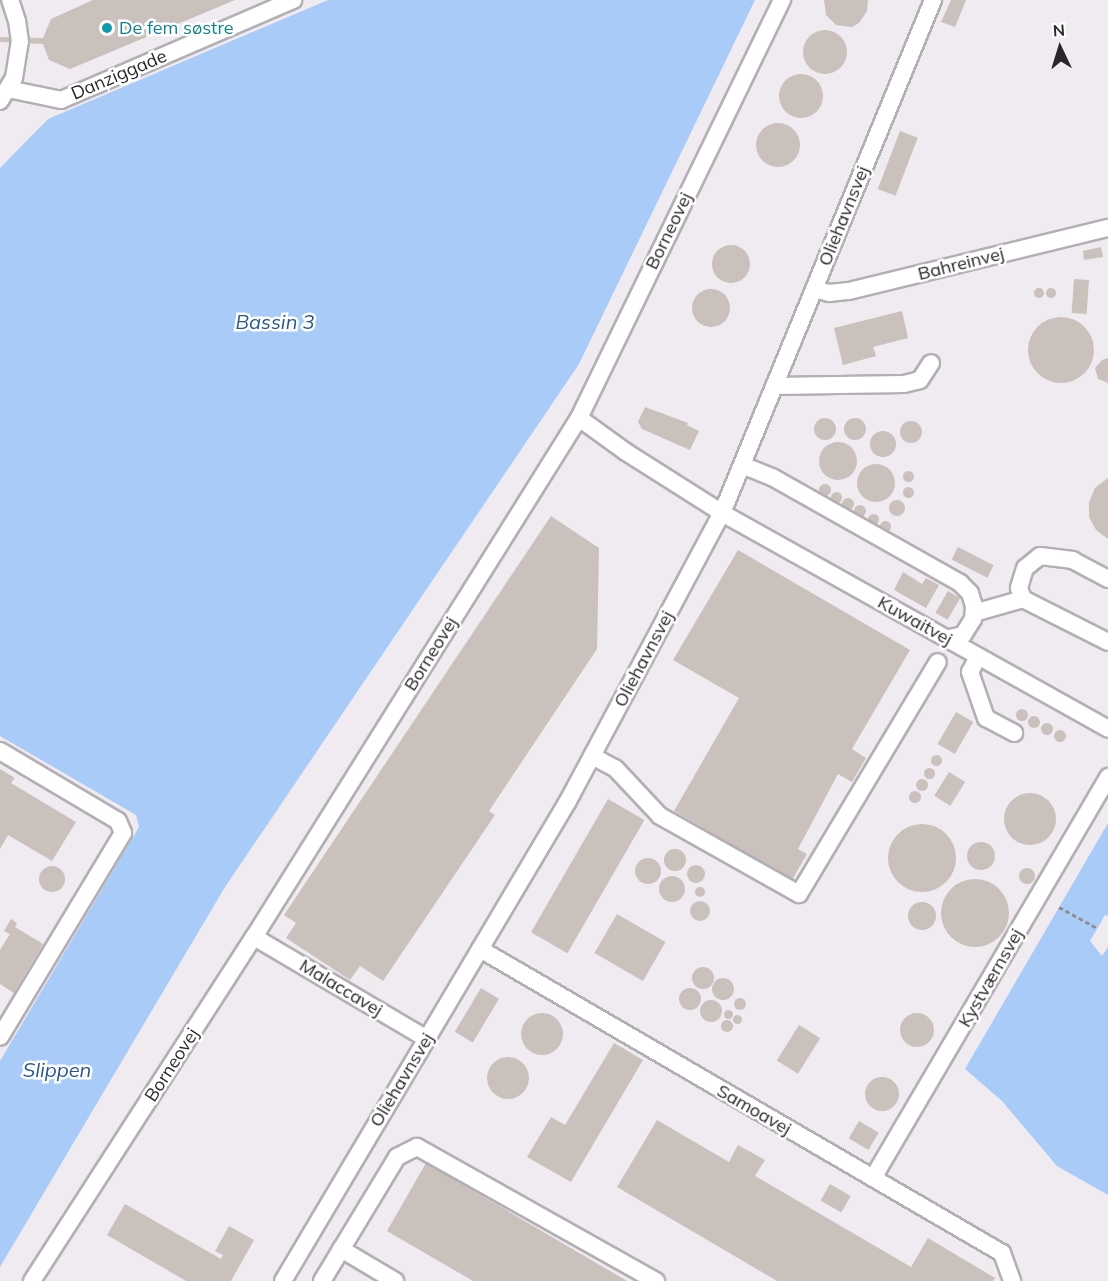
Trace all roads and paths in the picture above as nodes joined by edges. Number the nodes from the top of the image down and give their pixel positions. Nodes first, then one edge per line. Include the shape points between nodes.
1 (12, 0) edge
2 (293, 0) edge
3 (782, 0) edge
4 (933, 0) edge
5 (4, 95) edge
6 (1108, 228) edge
7 (814, 289) junction
8 (932, 363) dead end
9 (774, 386) junction
10 (579, 418) junction
11 (742, 465) junction
12 (722, 513) junction
13 (1108, 579) edge
14 (1023, 599) junction
15 (974, 613) junction
16 (946, 639) junction
17 (1108, 642) edge
18 (978, 657) junction
19 (938, 662) dead end
20 (1108, 729) edge
21 (1014, 733) dead end
22 (0, 751) edge
23 (592, 756) junction
24 (1108, 777) edge
25 (1059, 907) dead end
26 (1097, 928) dead end
27 (254, 937) junction
28 (480, 949) junction
29 (0, 1037) edge
30 (427, 1039) junction
31 (873, 1178) junction
32 (341, 1250) junction
33 (32, 1281) edge
34 (283, 1281) edge
35 (322, 1281) edge
36 (396, 1281) edge
37 (656, 1281) edge
38 (1012, 1281) edge

1 - 5 street via 20,42 16,70
2 - 5 street, Danziggade via 61,100
3 - 10 street, Borneovej
4 - 7 street, Oliehavnsvej
6 - 7 street, Bahreinvej via 849,291 827,293
7 - 9 street, Oliehavnsvej
8 - 9 street via 920,380 904,384
9 - 11 street, Oliehavnsvej
10 - 12 street, Kuwaitvej via 626,453
10 - 27 street, Borneovej
11 - 12 street, Oliehavnsvej
11 - 15 street via 772,477 960,583 970,593
12 - 16 street, Kuwaitvej
12 - 23 street, Oliehavnsvej
13 - 14 street via 1073,560 1040,556 1024,568 1019,588
14 - 15 street
14 - 17 street
15 - 16 street via 963,635
16 - 18 street, Kuwaitvej
18 - 20 street, Kuwaitvej
18 - 21 street via 970,672 986,718
19 - 23 street via 799,894 660,816 615,768
22 - 29 street via 118,821 123,833
23 - 28 street, Oliehavnsvej
24 - 31 street, Kystværnsvej
25 - 26 path
27 - 30 street, Malaccavej
27 - 33 street, Borneovej
28 - 30 street, Oliehavnsvej
28 - 31 street, Samoavej
30 - 34 street, Oliehavnsvej
31 - 38 street, Samoavej via 1002,1253
32 - 35 street
32 - 36 street
32 - 37 street via 397,1157 417,1147

